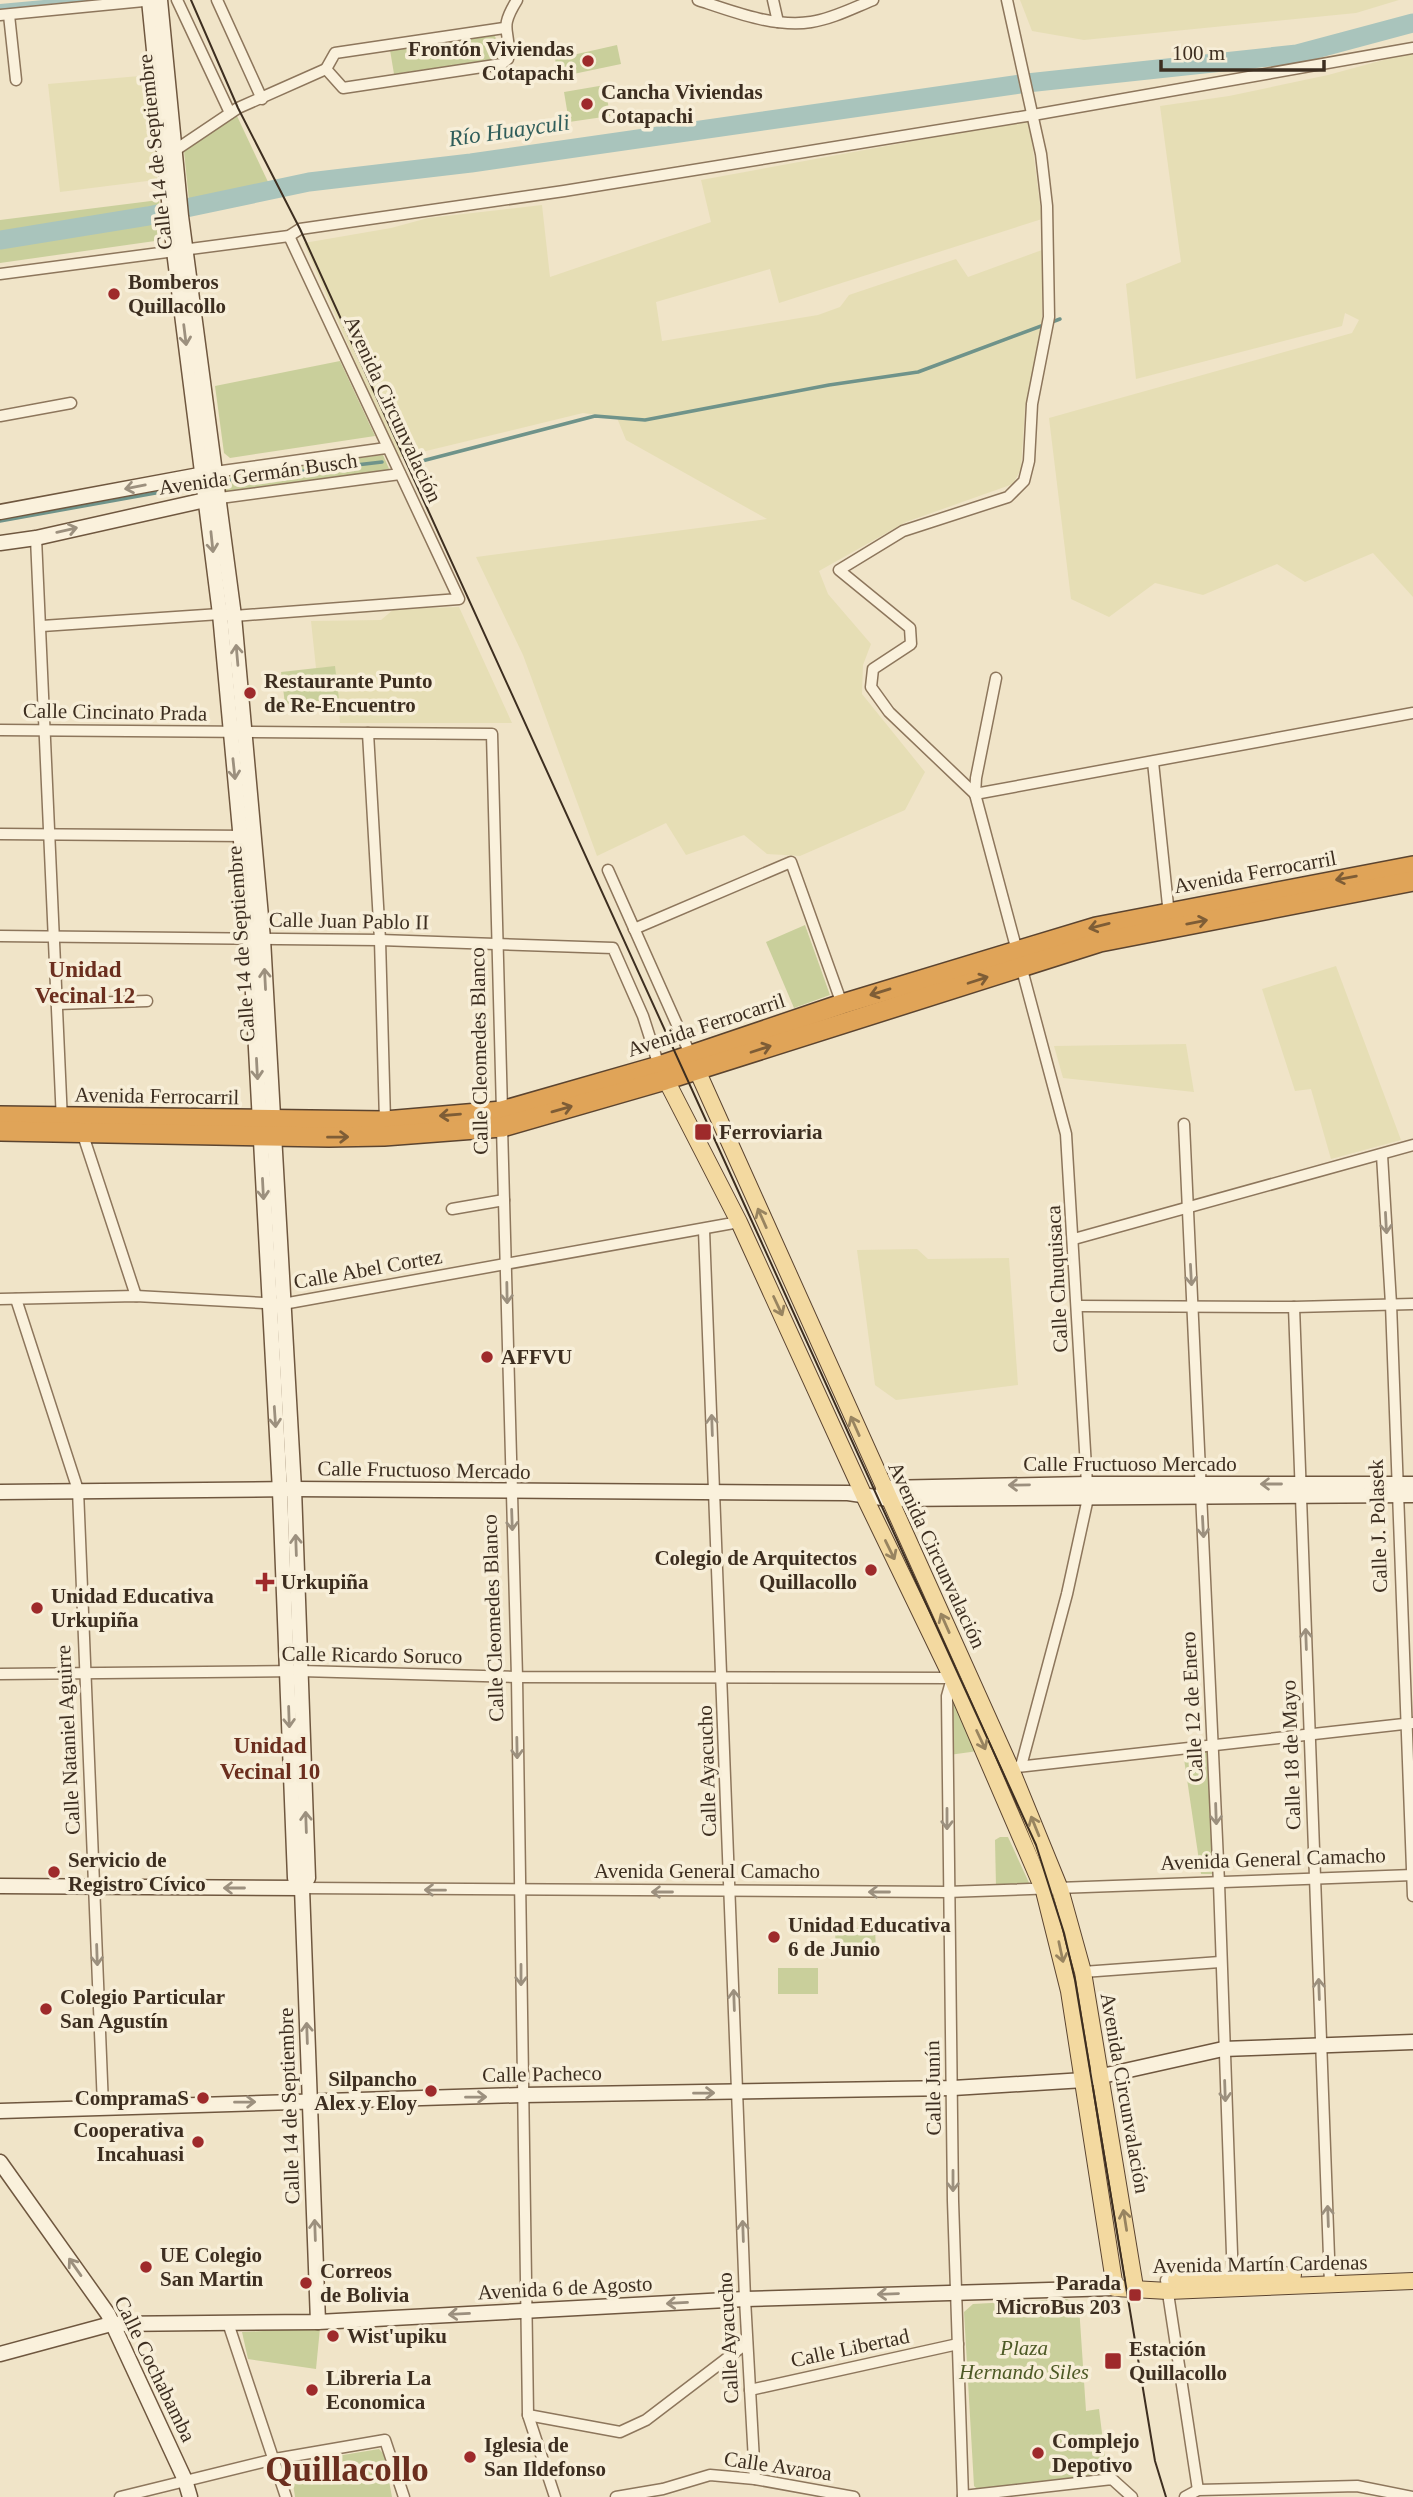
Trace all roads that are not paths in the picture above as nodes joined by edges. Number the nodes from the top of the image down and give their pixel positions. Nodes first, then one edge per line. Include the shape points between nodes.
1 (153, 0) edge
2 (177, 0) edge
3 (217, 0) edge
4 (517, 0) edge
5 (698, 0) edge
6 (773, 0) edge
7 (871, 0) edge
8 (1007, 0) edge
9 (4, 15) edge
10 (778, 22) junction
11 (504, 28) junction
12 (1413, 48) edge
13 (326, 69) junction
14 (16, 80) dead end
15 (261, 99) junction
16 (230, 113) junction
17 (1033, 115) junction
18 (171, 149) junction
19 (289, 236) junction
20 (180, 250) junction
21 (0, 274) edge
22 (71, 403) dead end
23 (0, 415) edge
24 (386, 448) junction
25 (209, 473) junction
26 (400, 474) junction
27 (214, 498) junction
28 (0, 512) edge
29 (36, 538) junction
30 (0, 542) edge
31 (227, 615) junction
32 (42, 626) junction
33 (996, 678) dead end
34 (1413, 713) edge
35 (0, 730) edge
36 (45, 731) junction
37 (237, 733) junction
38 (368, 733) junction
39 (492, 734) joint
40 (1153, 762) junction
41 (975, 794) junction
42 (0, 834) edge
43 (49, 834) junction
44 (247, 836) junction
45 (1413, 866) edge
46 (608, 870) dead end
47 (1413, 881) edge
48 (1169, 919) junction
49 (634, 929) junction
50 (0, 936) edge
51 (53, 937) junction
52 (256, 938) junction
53 (380, 940) junction
54 (498, 945) junction
55 (612, 948) joint
56 (1018, 959) junction
57 (147, 1001) dead end
58 (57, 1004) junction
59 (842, 1004) junction
60 (693, 1062) junction
61 (662, 1073) junction
62 (0, 1116) edge
63 (502, 1119) junction
64 (385, 1121) junction
65 (71, 1124) junction
66 (1184, 1124) dead end
67 (267, 1129) junction
68 (0, 1131) edge
69 (1413, 1145) edge
70 (1382, 1154) junction
71 (504, 1200) junction
72 (1188, 1207) junction
73 (452, 1209) dead end
74 (739, 1222) junction
75 (704, 1230) junction
76 (1074, 1239) junction
77 (507, 1264) junction
78 (136, 1296) junction
79 (0, 1299) edge
80 (16, 1299) junction
81 (275, 1304) junction
82 (1391, 1304) junction
83 (1413, 1304) edge
84 (1078, 1306) junction
85 (1193, 1307) junction
86 (1294, 1307) junction
87 (1413, 1484) edge
88 (78, 1490) junction
89 (287, 1490) junction
90 (1201, 1490) junction
91 (1300, 1490) junction
92 (1396, 1490) junction
93 (1087, 1491) junction
94 (0, 1492) edge
95 (511, 1492) junction
96 (715, 1493) junction
97 (870, 1493) junction
98 (1413, 1495) edge
99 (84, 1672) junction
100 (294, 1672) junction
101 (0, 1674) edge
102 (517, 1677) junction
103 (723, 1677) junction
104 (952, 1678) junction
105 (1409, 1724) edge
106 (1309, 1734) junction
107 (1214, 1746) junction
108 (1016, 1767) junction
109 (1413, 1875) edge
110 (1315, 1878) junction
111 (1219, 1883) junction
112 (0, 1886) edge
113 (94, 1886) junction
114 (302, 1888) junction
115 (1052, 1890) junction
116 (519, 1891) junction
117 (731, 1892) junction
118 (947, 1892) junction
119 (1413, 1896) edge
120 (1220, 1962) junction
121 (1083, 1972) junction
122 (1413, 2042) edge
123 (1321, 2045) junction
124 (1223, 2049) junction
125 (1102, 2077) junction
126 (1084, 2080) junction
127 (953, 2088) junction
128 (737, 2092) junction
129 (522, 2095) junction
130 (310, 2101) junction
131 (103, 2106) junction
132 (0, 2111) edge
133 (0, 2162) edge
134 (1413, 2271) edge
135 (1330, 2279) junction
136 (1413, 2281) edge
137 (1233, 2283) junction
138 (1167, 2286) junction
139 (1135, 2287) junction
140 (1115, 2288) junction
141 (956, 2291) junction
142 (745, 2300) junction
143 (527, 2311) junction
144 (318, 2322) junction
145 (111, 2324) junction
146 (229, 2326) junction
147 (747, 2343) junction
148 (958, 2344) junction
149 (0, 2354) edge
150 (750, 2390) junction
151 (528, 2415) junction
152 (275, 2459) junction
153 (755, 2479) junction
154 (186, 2480) junction
155 (1198, 2490) junction
156 (665, 2493) edge
157 (120, 2497) edge
158 (190, 2497) edge
159 (286, 2497) edge
160 (404, 2497) edge
161 (555, 2497) edge
162 (616, 2497) edge
163 (854, 2497) edge
164 (963, 2497) edge
165 (1132, 2497) edge
166 (1185, 2497) edge
167 (1413, 2497) edge

1 - 9 street
1 - 18 main road, Calle 14 de Septiembre
2 - 16 street
3 - 15 street
4 - 11 street
5 - 10 street
6 - 10 street
7 - 10 street via 814,22
8 - 17 street
9 - 14 street
11 - 13 street via 335,53
11 - 13 street via 510,48 502,64 343,88
12 - 17 street
13 - 15 street
15 - 16 street
16 - 18 street
17 - 19 street via 300,229
17 - 41 street via 1047,206 1049,317 1032,404 1030,461 1024,481 1008,497 903,531 839,570 910,628 911,644 873,668 871,687 889,712
18 - 20 main road, Calle 14 de Septiembre
19 - 20 street
19 - 24 street, Avenida Circunvalación
20 - 21 street
20 - 25 main road, Calle 14 de Septiembre
22 - 23 street
24 - 25 street, Avenida Germán Busch
24 - 26 street, Avenida Circunvalación
25 - 27 main road, Calle 14 de Septiembre
25 -> 28 main road, Avenida Germán Busch
26 - 27 street, Avenida Germán Busch
26 - 31 street, Avenida Circunvalación via 459,599
29 -> 27 main road, Avenida Germán Busch
27 - 31 main road, Calle 14 de Septiembre
29 - 30 main road, Avenida Germán Busch
29 - 32 street
31 - 32 street
31 - 37 main road, Calle 14 de Septiembre
32 - 36 street
33 - 41 street
34 - 40 street
35 - 36 street, Calle Cincinato Prada
36 - 37 street, Calle Cincinato Prada
36 - 43 street
37 - 38 street, Calle Cincinato Prada
37 - 44 main road, Calle 14 de Septiembre
38 - 39 street, Calle Cincinato Prada
38 - 53 street
39 - 54 street, Calle Cleomedes Blanco
40 - 41 street
40 - 48 street
41 - 56 street, Calle Chuquisaca
42 - 43 street
43 - 44 street
43 - 51 street
44 - 52 main road, Calle 14 de Septiembre
45 -> 48 highway, Avenida Ferrocarril
46 - 49 street, Avenida Circunvalación
48 -> 47 highway, Avenida Ferrocarril
48 - 56 highway, Avenida Ferrocarril via 1096,927
49 - 59 street via 791,862
49 - 60 street, Avenida Circunvalación
50 - 51 street, Calle Juan Pablo II
51 - 52 street, Calle Juan Pablo II
51 - 58 street
52 - 53 street, Calle Juan Pablo II
52 - 67 main road, Calle 14 de Septiembre
53 - 54 street, Calle Juan Pablo II
53 - 64 street
54 - 55 street, Calle Juan Pablo II
54 - 63 street, Calle Cleomedes Blanco
55 - 61 street, Avenida Circunvalación via 643,1016
56 -> 59 highway, Avenida Ferrocarril
60 -> 56 highway, Avenida Ferrocarril
56 - 76 street, Calle Chuquisaca via 1066,1134
57 - 58 street
58 - 65 street
59 - 60 highway, Avenida Ferrocarril
60 - 61 highway, Avenida Ferrocarril
97 -> 60 main road, Avenida Circunvalación
61 - 63 highway, Avenida Ferrocarril
61 - 74 main road, Avenida Circunvalación
62 - 65 highway, Avenida Ferrocarril
63 -> 64 highway, Avenida Ferrocarril
67 -> 63 highway, Avenida Ferrocarril via 384,1136
63 - 71 street, Calle Cleomedes Blanco
64 - 67 highway, Avenida Ferrocarril
65 - 67 highway, Avenida Ferrocarril
65 - 68 highway, Avenida Ferrocarril
65 - 78 street
66 - 72 street, Calle 12 de Enero
67 - 81 main road, Calle 14 de Septiembre
69 - 70 street
70 - 72 street
70 -> 82 street, Calle J. Polasek
71 - 73 street
71 - 77 street, Calle Cleomedes Blanco
72 - 76 street
72 -> 85 street, Calle 12 de Enero
74 - 75 street, Calle Abel Cortez
74 -> 97 main road, Avenida Circunvalación
75 - 77 street, Calle Abel Cortez
96 -> 75 street, Calle Ayacucho
76 - 84 street, Calle Chuquisaca
77 - 81 street, Calle Abel Cortez
77 -> 95 street, Calle Cleomedes Blanco
78 - 80 street, Calle Abel Cortez
78 - 81 street, Calle Abel Cortez
79 - 80 street, Calle Abel Cortez
80 - 88 street, Calle Nataniel Aguirre
81 - 89 main road, Calle 14 de Septiembre
82 - 83 street
82 - 86 street
82 - 92 street, Calle J. Polasek
84 - 85 street
84 - 93 street, Calle Chuquisaca
85 - 86 street
85 - 90 street, Calle 12 de Enero
86 - 91 street, Calle 18 de Mayo
87 - 92 main road, Calle Fructuoso Mercado
88 - 89 main road, Calle Fructuoso Mercado
88 - 94 main road, Calle Fructuoso Mercado
88 - 99 street, Calle Nataniel Aguirre
89 - 95 main road, Calle Fructuoso Mercado
89 - 100 main road, Calle 14 de Septiembre
90 - 91 main road, Calle Fructuoso Mercado
90 - 93 main road, Calle Fructuoso Mercado
90 -> 107 street, Calle 12 de Enero
91 - 92 main road, Calle Fructuoso Mercado
106 -> 91 street, Calle 18 de Mayo
92 - 98 main road, Calle Fructuoso Mercado
92 - 105 street, Calle J. Polasek
93 - 97 main road, Calle Fructuoso Mercado
93 - 108 street, Calle Chuquisaca via 1067,1594
95 - 96 main road, Calle Fructuoso Mercado
95 -> 102 street, Calle Cleomedes Blanco
96 - 97 main road, Calle Fructuoso Mercado
96 - 103 street, Calle Ayacucho
97 -> 104 main road, Avenida Circunvalación
108 -> 97 main road, Avenida Circunvalación
99 - 100 street, Calle Ricardo Soruco
99 - 101 street, Calle Ricardo Soruco
99 - 113 street, Calle Nataniel Aguirre
100 - 102 street, Calle Ricardo Soruco
100 - 114 main road, Calle 14 de Septiembre via 295,1878
102 - 103 street, Calle Ricardo Soruco
102 -> 116 street, Calle Cleomedes Blanco
103 - 104 street, Calle Ricardo Soruco
103 - 117 street, Calle Ayacucho
104 -> 115 main road, Avenida Circunvalación
104 -> 118 street, Calle Junín via 947,1696
105 - 106 street
105 - 109 street, Calle J. Polasek
106 - 107 street
106 - 110 street, Calle 18 de Mayo
107 - 108 street
107 -> 111 street, Calle 12 de Enero
115 -> 108 main road, Avenida Circunvalación
109 - 110 street, Avenida General Camacho
109 - 119 street, Calle J. Polasek
110 - 111 street, Avenida General Camacho
123 -> 110 street, Calle 18 de Mayo
111 - 115 street, Avenida General Camacho
111 - 120 street, Calle 12 de Enero
112 - 113 main road, Avenida General Camacho
114 -> 113 main road, Avenida General Camacho
113 -> 131 street, Calle Nataniel Aguirre
116 -> 114 street, Avenida General Camacho
130 -> 114 main road, Calle 14 de Septiembre
115 - 118 street, Avenida General Camacho
115 - 121 main road, Avenida Circunvalación
115 -> 126 main road, Avenida Circunvalación
117 -> 116 street, Avenida General Camacho
116 -> 129 street, Calle Cleomedes Blanco
118 -> 117 street, Avenida General Camacho
128 -> 117 street, Calle Ayacucho
118 - 127 street, Calle Junín
120 - 121 street
120 - 124 street, Calle 12 de Enero
121 - 125 main road, Avenida Circunvalación
122 - 123 main road, Calle Pacheco
123 - 124 main road, Calle Pacheco
135 -> 123 street, Calle 18 de Mayo
124 - 125 main road, Calle Pacheco
124 -> 137 street, Calle 12 de Enero
125 - 126 main road, Calle Pacheco
139 -> 125 main road, Avenida Circunvalación
126 - 127 main road, Calle Pacheco
126 - 140 main road, Avenida Circunvalación
127 - 128 main road, Calle Pacheco
127 -> 141 street, Calle Junín
129 -> 128 main road, Calle Pacheco
142 -> 128 street, Calle Ayacucho
130 -> 129 main road, Calle Pacheco
129 - 143 street, Calle Cleomedes Blanco
131 -> 130 main road, Calle Pacheco
144 -> 130 main road, Calle 14 de Septiembre
131 - 132 main road, Calle Pacheco
145 -> 133 main road, Calle Cochabamba
134 - 135 main road, Avenida Martín Cardenas
135 - 136 main road, Avenida Martín Cardenas
135 - 137 main road, Avenida Martín Cardenas
137 - 138 main road, Avenida Martín Cardenas
138 - 139 main road, Avenida Martín Cardenas
138 - 155 street
139 - 140 main road, Avenida 6 de Agosto
140 - 141 main road, Avenida 6 de Agosto
141 -> 142 main road, Avenida 6 de Agosto
141 - 148 street, Calle Junín
142 -> 143 main road, Avenida 6 de Agosto
142 - 147 street, Calle Ayacucho
143 -> 144 main road, Avenida 6 de Agosto
143 - 151 street, Calle Cleomedes Blanco
144 - 146 main road, Avenida 6 de Agosto
145 - 146 main road, Avenida 6 de Agosto
145 - 149 main road, Avenida 6 de Agosto
145 - 154 main road, Calle Cochabamba
146 - 152 street
147 - 150 street, Calle Ayacucho
147 - 151 street via 646,2420 620,2432
148 - 150 street, Calle Libertad
148 - 164 street, Calle Junín
150 - 153 street, Calle Ayacucho
151 - 161 street, Calle Cleomedes Blanco
152 - 154 street
152 - 159 street
152 - 160 street via 386,2441
153 - 156 street, Calle Avaroa via 710,2475
153 - 163 street, Calle Avaroa
154 - 157 street
154 - 158 main road, Calle Cochabamba
155 - 166 street
155 - 167 street via 1357,2486
156 - 162 street, Calle Avaroa
164 - 165 street via 1112,2479

